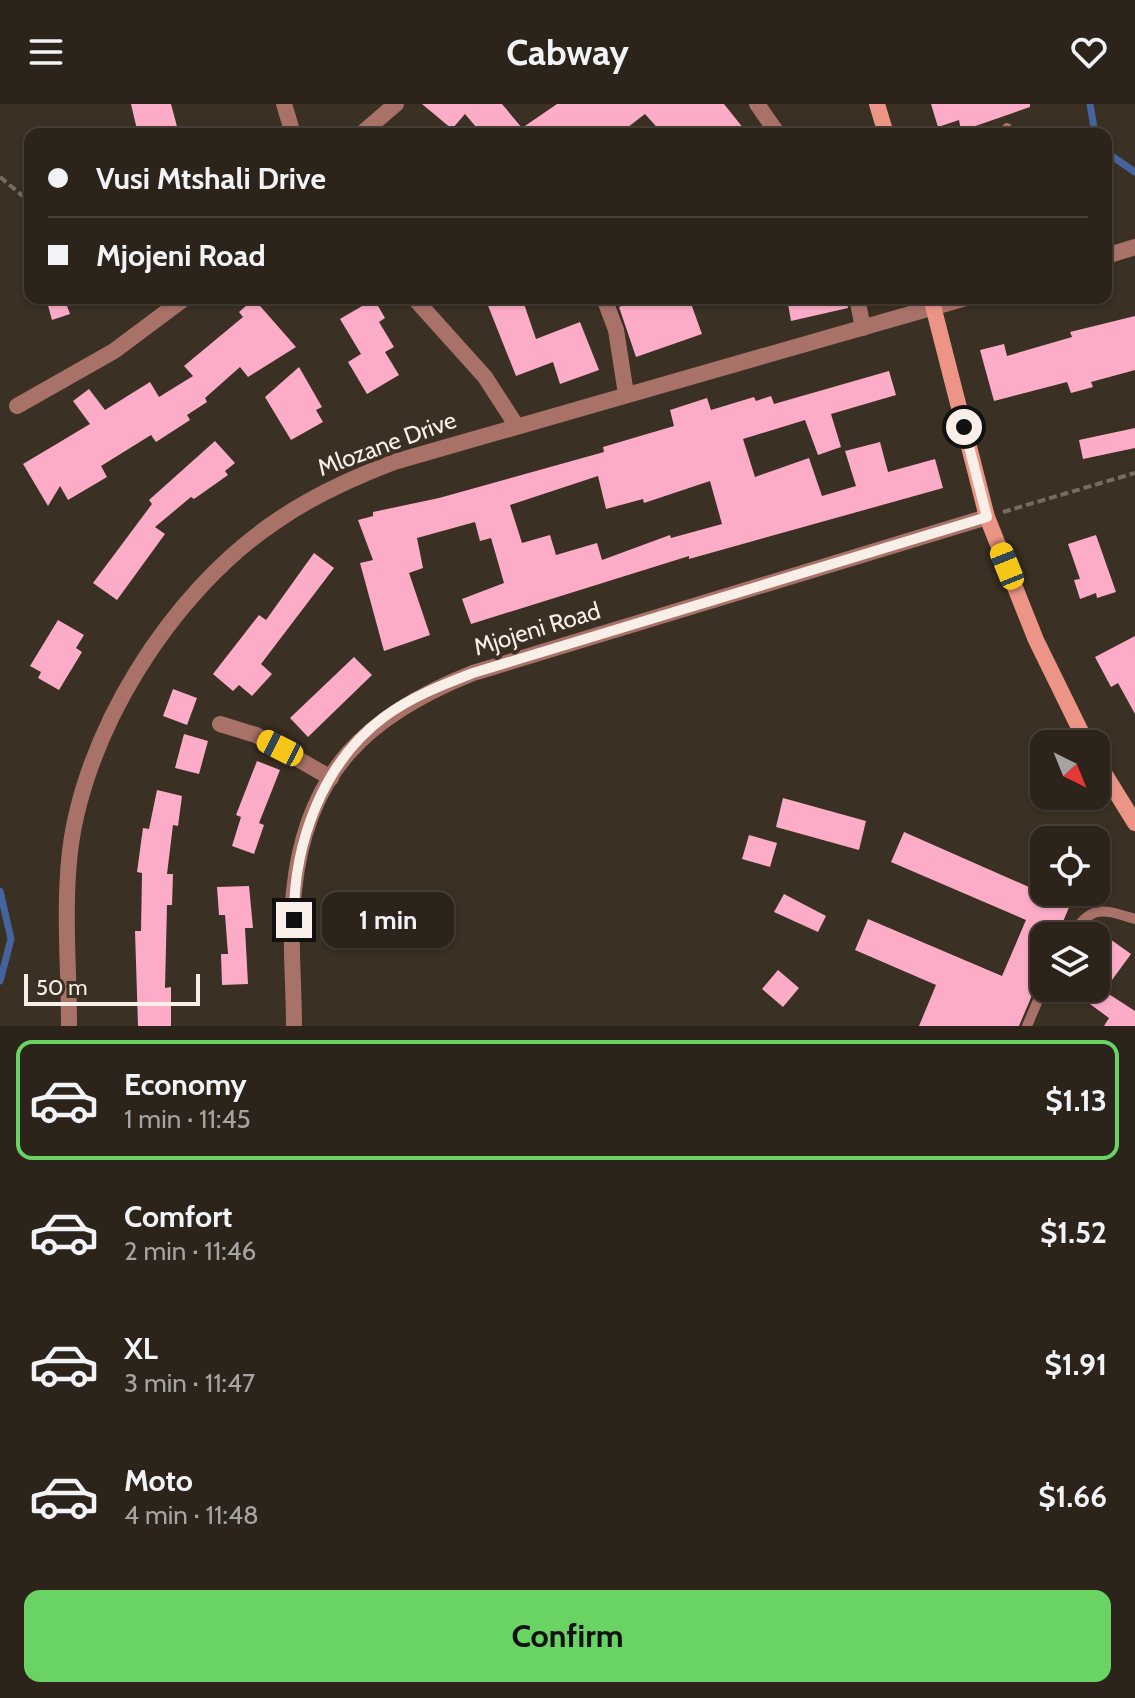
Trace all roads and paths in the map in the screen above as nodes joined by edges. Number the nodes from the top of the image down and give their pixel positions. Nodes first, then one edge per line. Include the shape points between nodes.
1 (284, 104) edge
2 (396, 104) edge
3 (757, 104) edge
4 (877, 104) edge
5 (291, 128) edge
6 (368, 128) edge
7 (774, 128) edge
8 (884, 128) edge
9 (0, 177) edge
10 (24, 197) edge
11 (1135, 247) edge
12 (1112, 254) edge
13 (177, 304) edge
14 (419, 304) edge
15 (606, 304) edge
16 (858, 304) edge
17 (930, 304) edge
18 (933, 304) edge
19 (863, 328) junction
20 (626, 394) junction
21 (17, 406) dead end
22 (516, 425) junction
23 (1135, 473) edge
24 (987, 517) junction
25 (220, 724) dead end
26 (1080, 730) edge
27 (331, 778) junction
28 (1110, 783) edge
29 (1135, 823) edge
30 (1135, 919) edge
31 (1083, 922) edge
32 (1037, 1002) edge
33 (69, 1026) edge
34 (294, 1026) edge
35 (1027, 1026) edge

1 - 5 street
2 - 6 street
3 - 7 street
4 - 8 street
9 - 10 path
11 - 12 street
13 - 21 street via 114,351
14 - 22 street via 485,377
15 - 20 street
16 - 19 street
17 - 19 street, Mlozane Drive
18 - 24 street
19 - 20 street, Mlozane Drive
20 - 22 street, Mlozane Drive
22 - 33 street, Mlozane Drive via 394,462 312,498 231,558 150,651 89,766 69,861
23 - 24 path
24 - 26 street via 1036,640
24 - 27 street, Mjojeni Road via 473,673 382,718 345,755
25 - 27 street via 256,735
27 - 34 street, Mjojeni Road via 300,850 294,893
28 - 29 street
30 - 31 lane via 1102,910
32 - 35 lane

